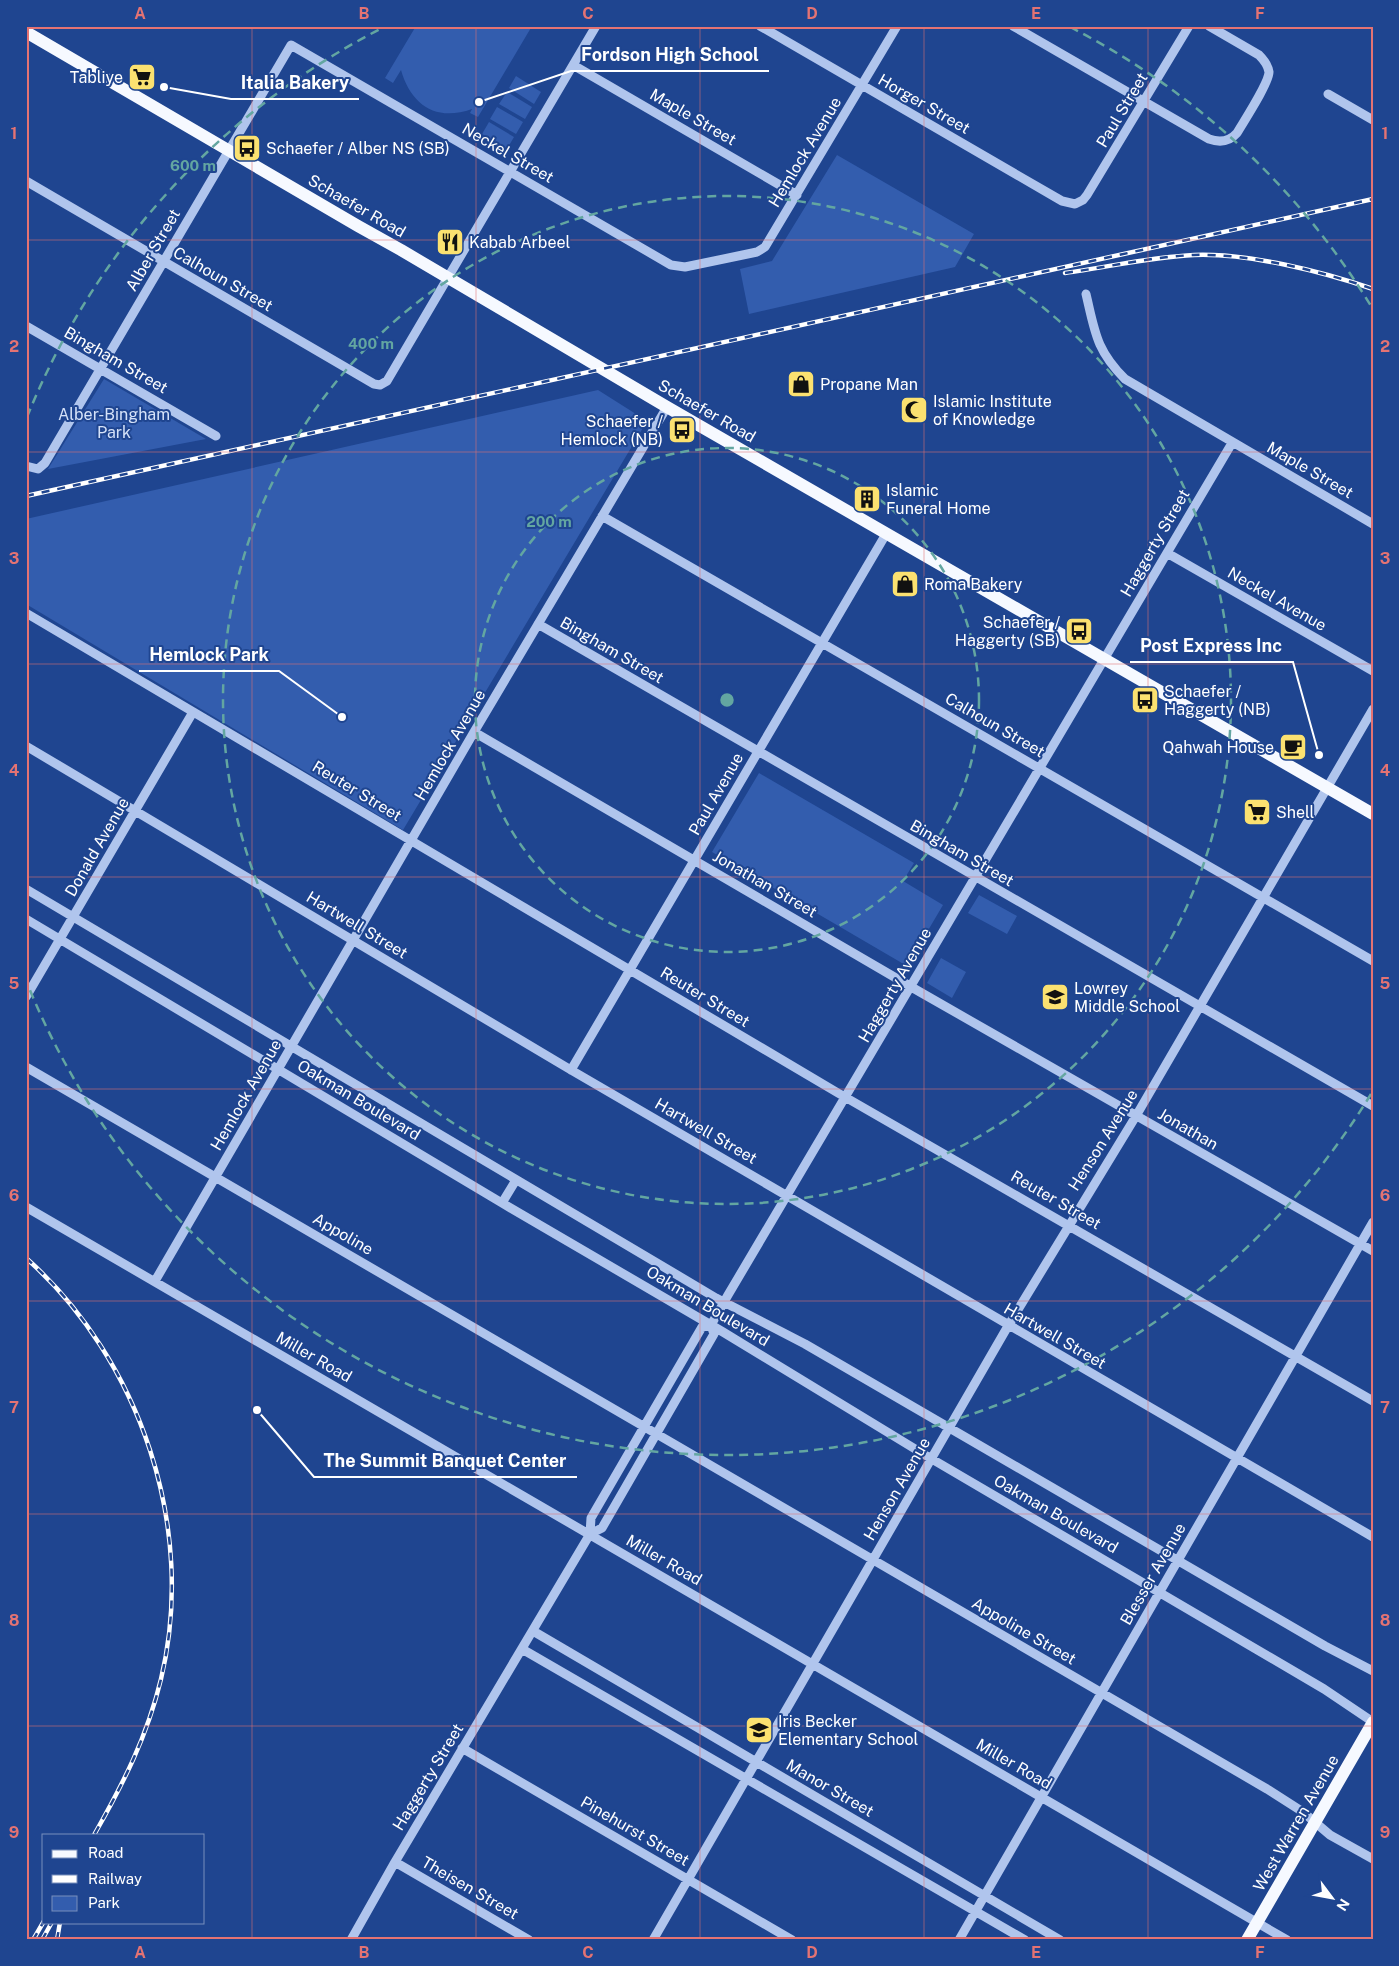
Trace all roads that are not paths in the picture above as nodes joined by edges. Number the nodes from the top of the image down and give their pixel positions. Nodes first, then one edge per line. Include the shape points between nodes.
1 (596, 26) edge
2 (760, 26) edge
3 (897, 26) edge
4 (1013, 26) edge
5 (1189, 26) edge
6 (1209, 26) edge
7 (26, 32) edge
8 (291, 44) joint
9 (574, 65) junction
10 (862, 86) junction
11 (1328, 94) dead end
12 (1144, 102) junction
13 (1373, 120) edge
14 (228, 150) junction
15 (510, 173) junction
16 (26, 181) edge
17 (797, 195) junction
18 (1075, 204) joint
19 (715, 260) joint
20 (164, 261) junction
21 (448, 278) junction
22 (1086, 294) dead end
23 (26, 326) edge
24 (101, 369) junction
25 (667, 407) junction
26 (216, 436) dead end
27 (1232, 443) junction
28 (26, 466) edge
29 (602, 516) junction
30 (1373, 524) edge
31 (886, 534) junction
32 (1167, 553) junction
33 (26, 613) edge
34 (538, 624) junction
35 (822, 644) junction
36 (1104, 660) junction
37 (1373, 671) edge
38 (1373, 709) edge
39 (193, 712) junction
40 (474, 732) junction
41 (26, 746) edge
42 (758, 752) junction
43 (1040, 769) junction
44 (1326, 788) junction
45 (135, 811) junction
46 (1373, 814) edge
47 (412, 842) junction
48 (694, 860) junction
49 (976, 878) junction
50 (26, 889) edge
51 (1263, 897) junction
52 (73, 918) junction
53 (26, 919) edge
54 (60, 939) junction
55 (354, 941) junction
56 (1373, 961) edge
57 (630, 970) junction
58 (911, 987) junction
59 (26, 997) edge
60 (1200, 1007) junction
61 (292, 1048) junction
62 (26, 1067) edge
63 (279, 1070) junction
64 (571, 1070) junction
65 (846, 1098) junction
66 (1373, 1106) edge
67 (1136, 1116) junction
68 (216, 1178) junction
69 (516, 1180) junction
70 (788, 1196) junction
71 (502, 1203) junction
72 (26, 1206) edge
73 (1373, 1222) edge
74 (1069, 1225) junction
75 (1360, 1244) junction
76 (1373, 1252) edge
77 (155, 1281) junction
78 (724, 1302) junction
79 (711, 1325) junction
80 (1008, 1326) junction
81 (1295, 1356) junction
82 (673, 1378) junction
83 (685, 1385) junction
84 (1373, 1401) edge
85 (644, 1427) junction
86 (950, 1428) junction
87 (657, 1434) junction
88 (1237, 1458) junction
89 (931, 1459) junction
90 (611, 1483) junction
91 (624, 1491) junction
92 (590, 1534) junction
93 (1373, 1537) edge
94 (873, 1560) junction
95 (1178, 1560) junction
96 (1160, 1593) junction
97 (533, 1631) junction
98 (522, 1649) junction
99 (813, 1664) junction
100 (1373, 1671) edge
101 (1102, 1693) junction
102 (1373, 1722) edge
103 (462, 1748) junction
104 (756, 1762) junction
105 (747, 1778) junction
106 (1042, 1797) junction
107 (1316, 1822) junction
108 (1373, 1859) edge
109 (395, 1862) junction
110 (688, 1879) junction
111 (985, 1896) junction
112 (976, 1911) junction
113 (1258, 1923) junction
114 (351, 1940) edge
115 (530, 1940) edge
116 (653, 1940) edge
117 (792, 1940) edge
118 (959, 1940) edge
119 (1025, 1940) edge
120 (1060, 1940) edge
121 (1247, 1940) edge
122 (1287, 1940) edge

1 - 9 street
2 - 10 street, Horger Street
3 - 10 street, Hemlock Avenue
4 - 12 street
5 - 12 street, Paul Street
6 - 12 street via 1264,59 1269,72 1266,84 1234,136 1224,141 1213,140
7 - 14 main road, Schaefer Road
8 - 14 street, Alber Street
8 - 15 street, Neckel Street
9 - 15 street
9 - 17 street, Maple Street
10 - 17 street, Hemlock Avenue
10 - 18 street, Horger Street via 1062,202
11 - 13 street
12 - 18 street, Paul Street via 1100,176 1083,200
14 - 20 street, Alber Street
14 - 21 main road, Schaefer Road
15 - 19 street, Neckel Street via 672,264 685,267
15 - 21 street
16 - 20 street, Calhoun Street
17 - 19 street, Hemlock Avenue via 765,247 757,252
20 - 21 street, Calhoun Street via 380,385 387,381
20 - 24 street, Alber Street
21 - 25 main road, Schaefer Road
22 - 27 street, Maple Street via 1098,342 1109,364 1125,379
23 - 24 street, Bingham Street
24 - 26 street, Bingham Street
24 - 28 street, Alber Street via 45,463 38,469
25 - 29 street, Hemlock Avenue
25 - 31 main road, Schaefer Road
27 - 30 street, Maple Street
27 - 32 street, Haggerty Street
29 - 34 street, Hemlock Avenue
29 - 35 street, Calhoun Street
31 - 35 street, Paul Avenue
31 - 36 main road, Schaefer Road
32 - 36 street, Haggerty Street
32 - 37 street, Neckel Avenue
33 - 39 street, Reuter Street
34 - 40 street, Hemlock Avenue
34 - 42 street, Bingham Street
35 - 42 street, Paul Avenue
35 - 43 street, Calhoun Street
36 - 43 street, Haggerty Avenue
36 - 44 main road, Schaefer Road
38 - 44 street, Henson Avenue
39 - 45 street, Donald Avenue
39 - 47 street, Reuter Street
40 - 47 street, Hemlock Avenue
40 - 48 street, Jonathan Street
41 - 45 street, Hartwell Street
42 - 48 street, Paul Avenue
42 - 49 street, Bingham Street
43 - 49 street, Haggerty Avenue
43 - 51 street, Calhoun Street
44 - 46 main road, Schaefer Road
44 - 51 street, Henson Avenue
45 - 52 street, Donald Avenue
45 - 55 street, Hartwell Street
47 - 55 street, Hemlock Avenue
47 - 57 street, Reuter Street
48 - 57 street, Paul Avenue
48 - 58 street, Jonathan Street
49 - 58 street, Haggerty Avenue
49 - 60 street, Bingham Street
50 - 52 street, Oakman Boulevard
51 - 56 street, Calhoun Street
51 - 60 street, Henson Avenue
52 - 54 street, Donald Avenue
52 - 61 street, Oakman Boulevard
53 - 54 street, Oakman Boulevard
54 - 59 street, Donald Avenue
54 - 63 street, Oakman Boulevard
55 - 61 street, Hemlock Avenue
55 - 64 street, Hartwell Street
57 - 64 street, Paul Avenue
57 - 65 street, Reuter Street
58 - 65 street, Haggerty Avenue
58 - 67 street, Jonathan
60 - 66 street, Bingham Street
60 - 67 street, Henson Avenue
61 - 63 street, Hemlock Avenue
61 - 69 street, Oakman Boulevard
62 - 68 street, Appoline
63 - 68 street, Hemlock Avenue
63 - 71 street, Oakman Boulevard
64 - 70 street, Hartwell Street
65 - 70 street, Haggerty Avenue
65 - 74 street, Reuter Street
67 - 74 street, Henson Avenue
67 - 75 street, Jonathan
68 - 77 street, Hemlock Avenue
68 - 85 street, Appoline
69 - 71 street
69 - 78 street, Oakman Boulevard
70 - 78 street, Haggerty Avenue
70 - 80 street, Hartwell Street
71 - 79 street, Oakman Boulevard
72 - 77 street, Miller Road
73 - 75 street, Blesser Avenue
74 - 80 street, Henson Avenue
74 - 81 street, Reuter Street
75 - 76 street, Jonathan
75 - 81 street, Blesser Avenue
77 - 92 street, Miller Road
78 - 79 street, Haggerty Avenue
78 - 86 street, Oakman Boulevard via 805,1344
79 - 82 street, Haggerty Avenue via 702,1327
79 - 83 street, Haggerty Avenue via 714,1334
79 - 89 street, Oakman Boulevard
80 - 86 street, Henson Avenue
80 - 88 street, Hartwell Street
81 - 84 street, Reuter Street
81 - 88 street, Blesser Avenue
82 - 83 street
82 - 85 street, Haggerty Avenue
83 - 87 street, Haggerty Avenue
85 - 87 street, Appoline
85 - 90 street, Haggerty Avenue
86 - 89 street, Henson Avenue
86 - 95 street, Oakman Boulevard
87 - 91 street, Haggerty Avenue
87 - 94 street, Appoline Street
88 - 93 street, Hartwell Street
88 - 95 street, Blesser Avenue
89 - 94 street, Henson Avenue
89 - 96 street, Oakman Boulevard
90 - 91 street
90 - 92 street, Haggerty Avenue via 591,1518
91 - 92 street, Haggerty Avenue via 602,1528
92 - 97 street, Haggerty Avenue
92 - 99 street, Miller Road
94 - 99 street, Henson Avenue
94 - 101 street, Appoline Street
95 - 96 street, Blesser Avenue
95 - 100 street, Oakman Boulevard
96 - 101 street, Blesser Avenue
96 - 102 street, Oakman Boulevard via 1324,1689
97 - 98 street, Haggerty Street
97 - 104 street, Manor Street
98 - 103 street, Haggerty Street
98 - 105 street, Manor Street
99 - 104 street, Henson Avenue
99 - 106 street, Miller Road
101 - 106 street, Blesser Avenue
101 - 107 street, Appoline Street
102 - 107 main road, West Warren Avenue
103 - 109 street, Haggerty Street
103 - 110 street, Pinehurst Street
104 - 105 street
104 - 111 street, Manor Street
105 - 110 street
105 - 112 street, Manor Street
106 - 111 street, Blesser Avenue
106 - 113 street, Miller Road
107 - 108 street, Appoline Street via 1330,1835
107 - 113 main road, West Warren Avenue
109 - 114 street, Haggerty Street
109 - 115 street, Theisen Street
110 - 116 street
110 - 117 street, Pinehurst Street
111 - 112 street, Blesser Avenue
111 - 120 street, Manor Street
112 - 118 street, Blesser Avenue
112 - 119 street, Manor Street
113 - 121 main road, West Warren Avenue
113 - 122 street, Miller Road

